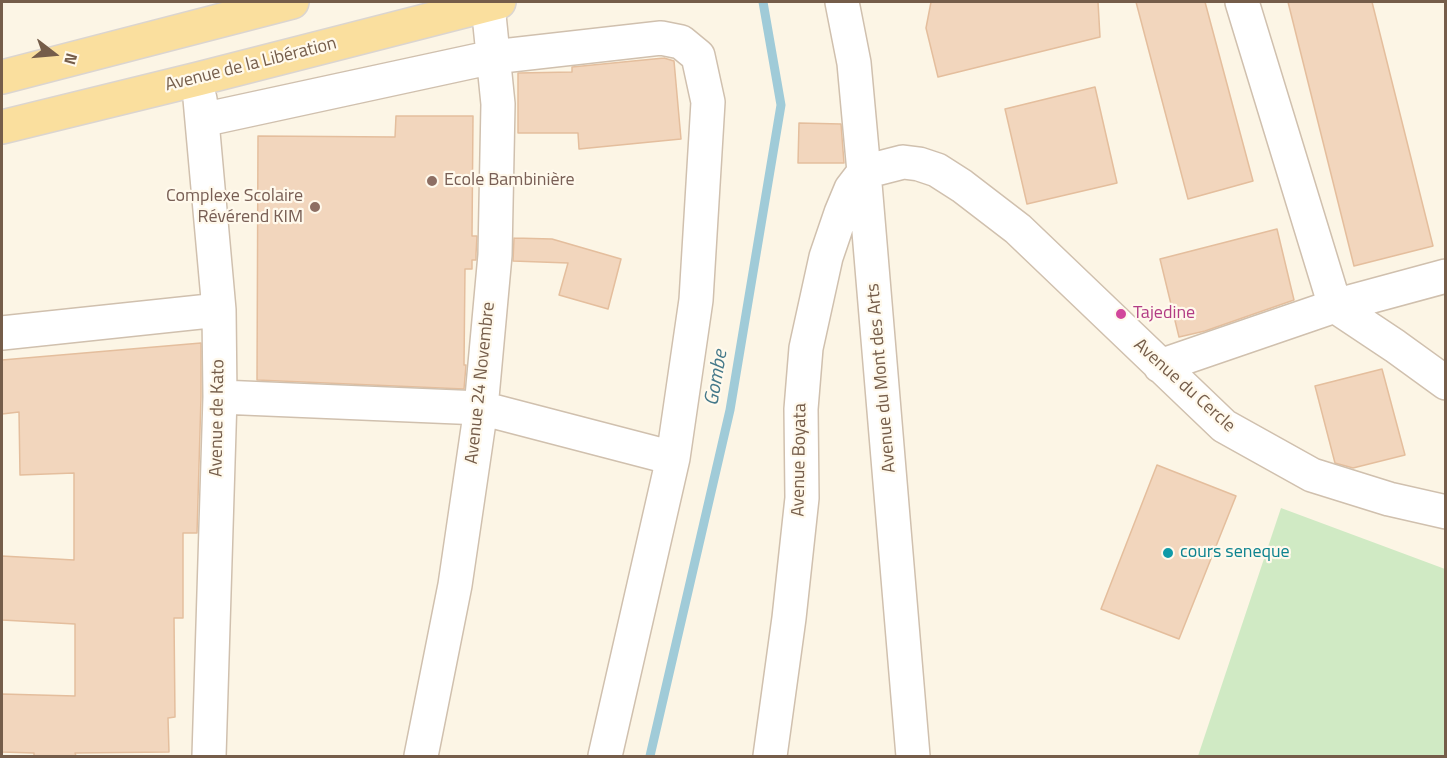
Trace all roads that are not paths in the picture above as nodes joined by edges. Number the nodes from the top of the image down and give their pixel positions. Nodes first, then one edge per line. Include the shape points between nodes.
1 (292, 2) edge
2 (842, 2) edge
3 (1242, 2) edge
4 (493, 3) edge
5 (493, 57) junction
6 (2, 77) edge
7 (198, 79) junction
8 (202, 120) junction
9 (2, 127) edge
10 (864, 172) junction
11 (1446, 276) edge
12 (1335, 306) junction
13 (219, 310) junction
14 (2, 333) edge
15 (1160, 366) junction
16 (1446, 382) edge
17 (220, 397) junction
18 (481, 408) junction
19 (674, 458) junction
20 (1446, 512) edge
21 (209, 756) edge
22 (421, 756) edge
23 (605, 756) edge
24 (770, 756) edge
25 (913, 756) edge

1 - 6 main road
2 - 10 street, Avenue du Mont des Arts via 854,63
3 - 12 street
4 - 5 street, Avenue 24 Novembre
4 - 7 main road, Avenue de la Libération
5 - 8 street
5 - 18 street, Avenue 24 Novembre via 498,104 495,255
5 - 19 street via 661,38 681,42 698,56 708,102 696,300
7 - 8 street, Avenue de Kato
7 - 9 main road, Avenue de la Libération
8 - 13 street, Avenue de Kato
10 - 15 street, Avenue du Cercle via 903,162 919,164 962,186 1018,229
10 - 24 street, Avenue Boyata via 848,197 826,257 806,348 801,409 802,498
10 - 25 street, Avenue du Mont des Arts
11 - 12 street
12 - 15 street
12 - 16 street
13 - 14 street
13 - 17 street, Avenue de Kato
15 - 20 street, Avenue du Cercle via 1224,426 1282,460 1323,479
17 - 18 street
17 - 21 street, Avenue de Kato
18 - 19 street
18 - 22 street, Avenue 24 Novembre via 455,585
19 - 23 street

